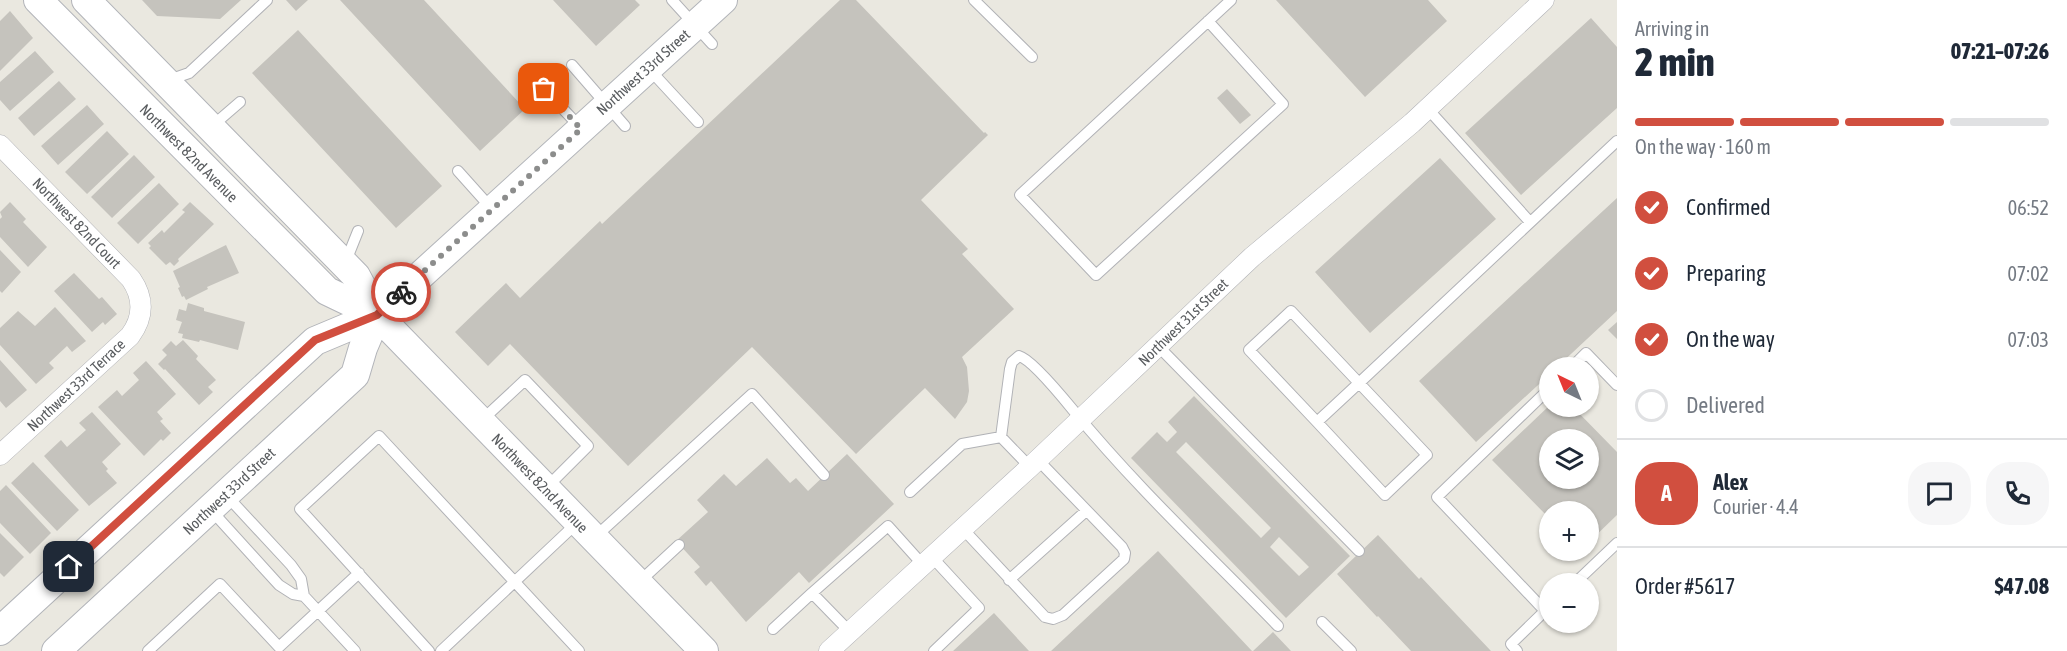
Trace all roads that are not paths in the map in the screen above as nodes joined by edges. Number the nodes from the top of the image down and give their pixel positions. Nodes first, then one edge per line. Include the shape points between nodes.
1 (38, 0) edge
2 (86, 0) edge
3 (267, 0) edge
4 (672, 0) edge
5 (723, 0) edge
6 (974, 0) edge
7 (1231, 0) edge
8 (1544, 0) edge
9 (1208, 21) junction
10 (704, 34) junction
11 (1032, 57) dead end
12 (101, 64) junction
13 (572, 64) dead end
14 (648, 68) junction
15 (166, 81) junction
16 (544, 89) dead end
17 (240, 102) dead end
18 (606, 105) junction
19 (1427, 108) junction
20 (698, 122) dead end
21 (625, 126) dead end
22 (211, 128) junction
23 (581, 129) junction
24 (1617, 141) edge
25 (4, 158) edge
26 (458, 171) dead end
27 (492, 209) junction
28 (1530, 222) junction
29 (358, 231) dead end
30 (344, 264) junction
31 (141, 308) joint
32 (377, 315) junction
33 (1158, 346) junction
34 (1599, 366) edge
35 (1359, 383) junction
36 (1617, 385) edge
37 (1539, 399) edge
38 (1081, 420) junction
39 (481, 422) junction
40 (1317, 422) junction
41 (1001, 437) junction
42 (0, 455) edge
43 (1034, 463) junction
44 (824, 475) dead end
45 (545, 488) junction
46 (910, 492) dead end
47 (218, 502) junction
48 (1086, 511) junction
49 (963, 529) junction
50 (586, 530) junction
51 (1617, 543) edge
52 (679, 545) dead end
53 (1359, 551) dead end
54 (927, 561) junction
55 (359, 573) junction
56 (1586, 573) edge
57 (1009, 580) junction
58 (514, 582) junction
59 (638, 583) junction
60 (812, 593) junction
61 (304, 596) junction
62 (1539, 601) edge
63 (318, 611) junction
64 (1539, 617) edge
65 (1322, 621) dead end
66 (1278, 626) dead end
67 (773, 629) dead end
68 (0, 631) edge
69 (850, 632) junction
70 (280, 649) edge
71 (56, 651) edge
72 (148, 651) edge
73 (355, 651) edge
74 (429, 651) edge
75 (441, 651) edge
76 (579, 651) edge
77 (704, 651) edge
78 (829, 651) edge
79 (934, 651) edge
80 (1351, 651) edge
81 (1518, 651) edge

1 - 12 street, Northwest 82nd Avenue
2 - 15 street, Northwest 82nd Avenue
3 - 15 lane via 189,73
4 - 10 lane
5 - 10 street, Northwest 33rd Street
6 - 11 lane
7 - 9 lane
8 - 19 street, Northwest 31st Street
9 - 9 lane via 1020,195 1096,275 1283,104
10 - 14 street, Northwest 33rd Street
12 - 15 street via 128,72 141,81
12 - 32 street, Northwest 82nd Avenue via 327,291
13 - 18 lane
14 - 18 street, Northwest 33rd Street
14 - 20 lane
15 - 22 street, Northwest 82nd Avenue
16 - 23 lane
17 - 22 lane
18 - 21 lane
18 - 23 street, Northwest 33rd Street
19 - 28 lane
19 - 33 street, Northwest 31st Street via 1259,250
22 - 30 street, Northwest 82nd Avenue
23 - 27 street, Northwest 33rd Street
24 - 28 lane
25 - 31 street, Northwest 82nd Court via 131,279
26 - 27 lane
27 - 32 street, Northwest 33rd Street
28 - 35 lane
29 - 30 lane
30 - 32 street, Northwest 82nd Avenue via 356,276
31 - 42 street, Northwest 33rd Terrace via 139,322 130,336
32 - 39 street, Northwest 82nd Avenue
32 - 47 street, Northwest 33rd Street via 355,375
32 - 68 street, Northwest 33rd Street via 315,340
33 - 38 street, Northwest 31st Street
33 - 53 lane
34 - 36 lane
35 - 40 lane
35 - 40 lane via 1291,311 1282,319 1249,350
35 - 40 lane via 1427,455 1385,495
37 - 62 lane via 1437,497
38 - 41 lane via 1019,356 1012,362
38 - 43 street, Northwest 31st Street
38 - 66 lane
39 - 45 street, Northwest 82nd Avenue
39 - 45 lane via 525,380 533,388 588,446
41 - 43 lane
41 - 46 lane via 962,444
43 - 48 lane
43 - 49 street, Northwest 31st Street
44 - 50 lane via 752,394
45 - 50 street, Northwest 82nd Avenue
47 - 61 lane via 279,585
47 - 61 lane via 291,565 301,579
47 - 71 street, Northwest 33rd Street
48 - 57 lane
48 - 57 lane via 1122,546 1124,559 1064,615 1046,617
49 - 54 street, Northwest 31st Street
49 - 57 lane
50 - 58 lane
50 - 59 street, Northwest 82nd Avenue
51 - 56 lane
52 - 59 lane
54 - 60 lane via 888,526
54 - 69 street, Northwest 31st Street
54 - 79 lane via 979,608
55 - 58 lane via 300,508 379,436
55 - 63 lane
55 - 74 lane
58 - 75 lane
58 - 76 lane
59 - 77 street, Northwest 82nd Avenue
60 - 67 lane
60 - 69 lane
61 - 63 lane
63 - 70 lane
63 - 73 lane
64 - 81 lane via 1511,644
65 - 80 lane
69 - 78 street, Northwest 31st Street
70 - 72 lane via 220,584

